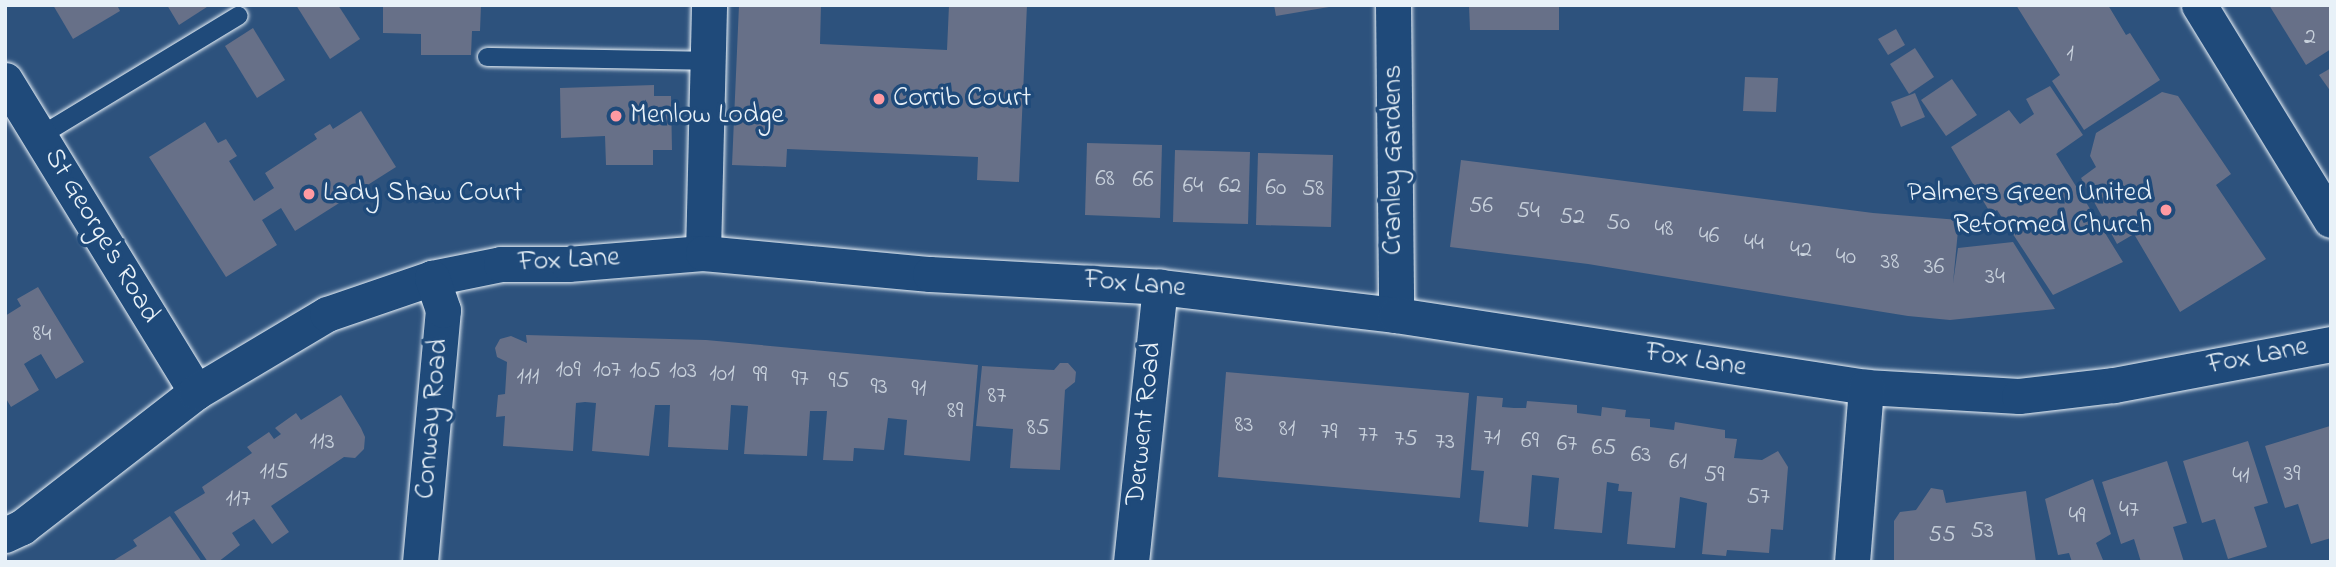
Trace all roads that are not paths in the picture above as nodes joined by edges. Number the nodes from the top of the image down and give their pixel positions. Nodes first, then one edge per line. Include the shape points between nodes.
1 (709, 5) edge
2 (1393, 5) edge
3 (2199, 5) edge
4 (238, 16) dead end
5 (487, 57) dead end
6 (708, 61) junction
7 (5, 80) edge
8 (40, 136) junction
9 (2331, 220) edge
10 (703, 253) junction
11 (432, 278) junction
12 (1160, 287) junction
13 (1396, 315) junction
14 (2331, 344) edge
15 (1866, 387) junction
16 (196, 392) junction
17 (5, 535) edge
18 (420, 562) edge
19 (1131, 562) edge
20 (1852, 562) edge

1 - 6 street
2 - 13 street, Cranley Gardens
3 - 9 street
4 - 8 lane
5 - 6 lane
6 - 10 street
7 - 8 street, St George's Road
8 - 16 street, St George's Road
10 - 11 street, Fox Lane via 568,264 501,264
10 - 12 street, Fox Lane via 930,274
11 - 16 street, Fox Lane via 327,314
11 - 18 street, Conway Road via 443,310
12 - 13 street, Fox Lane
12 - 19 street, Derwent Road
13 - 15 street, Fox Lane
14 - 15 street, Fox Lane via 2114,385 2019,396
15 - 20 street
16 - 17 street, Fox Lane via 22,527

